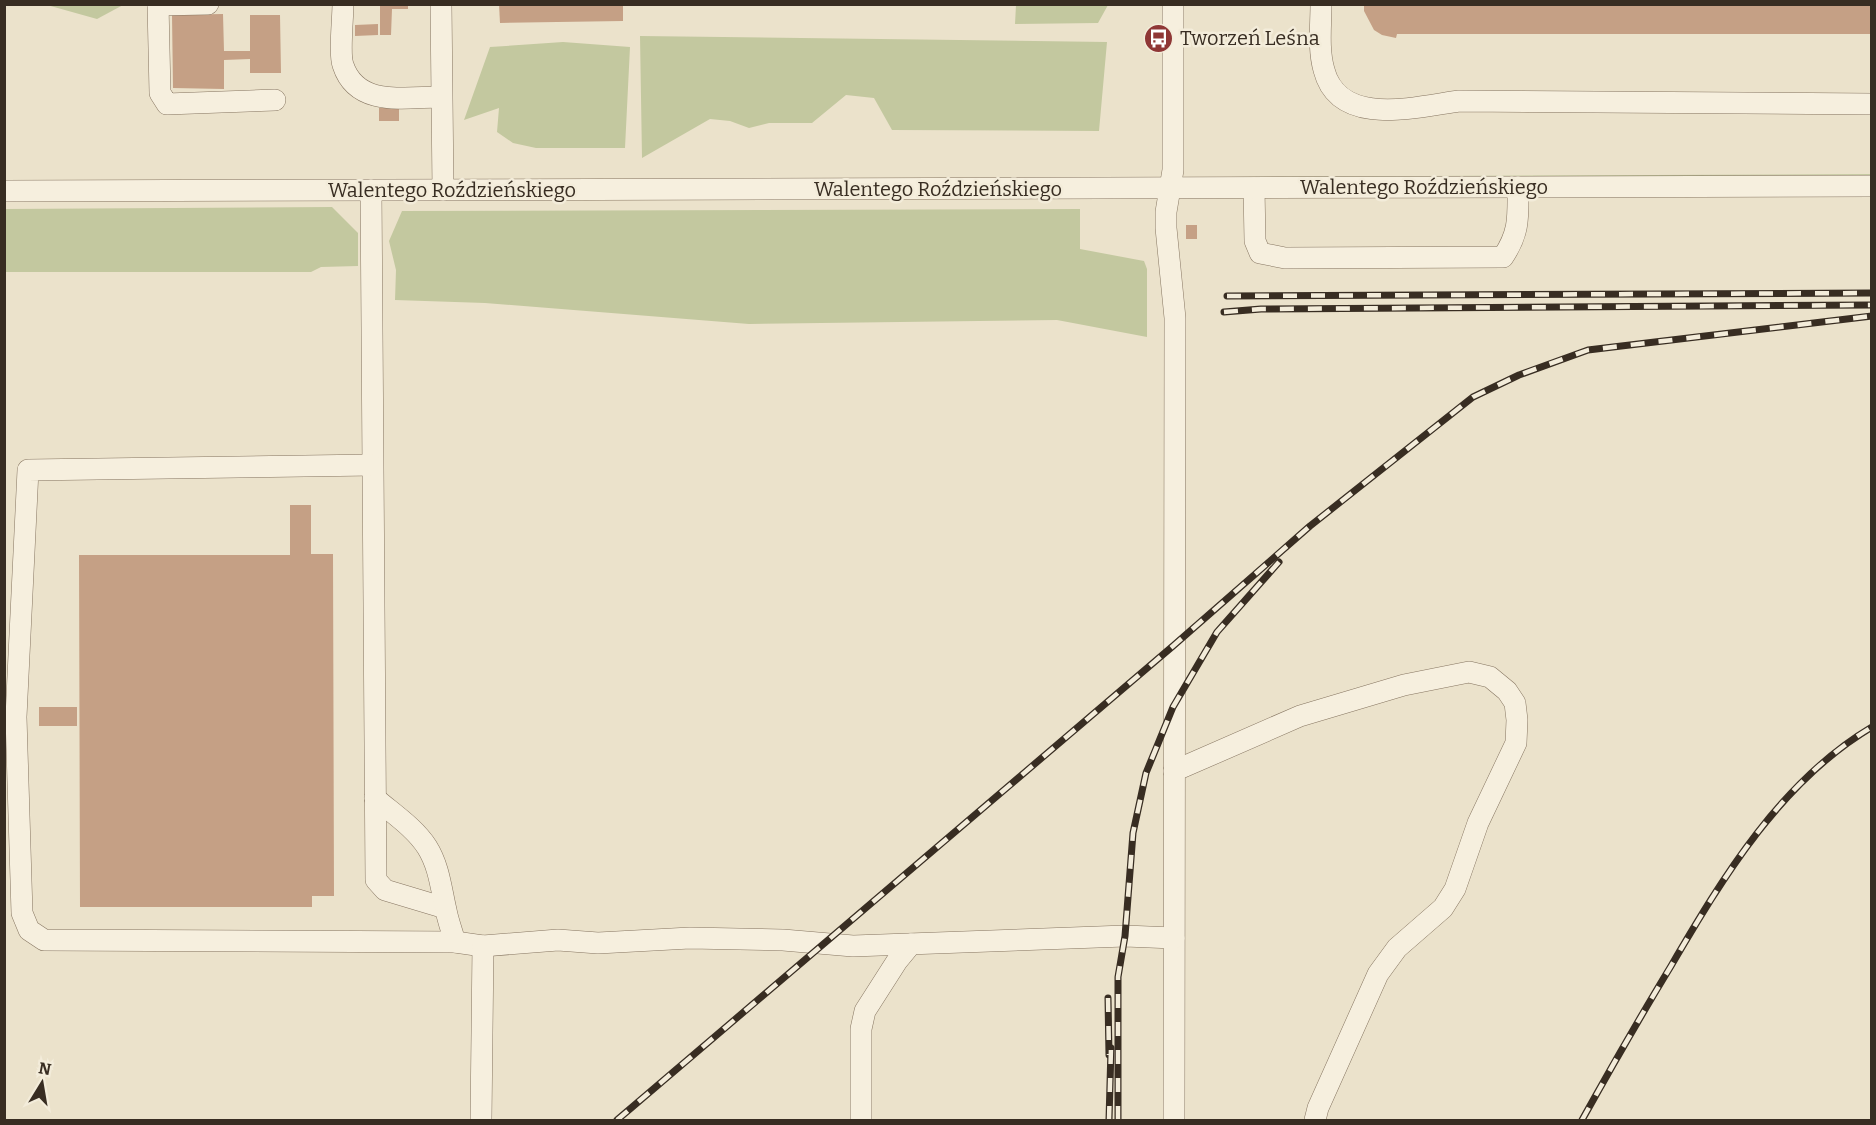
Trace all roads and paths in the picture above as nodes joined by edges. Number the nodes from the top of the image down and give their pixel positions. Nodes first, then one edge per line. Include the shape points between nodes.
1 (208, 4) edge
2 (343, 4) edge
3 (441, 4) edge
4 (1173, 4) edge
5 (1321, 4) edge
6 (158, 5) edge
7 (441, 97) junction
8 (275, 100) dead end
9 (1872, 104) edge
10 (1872, 186) edge
11 (1518, 187) junction
12 (1254, 188) junction
13 (1171, 189) junction
14 (371, 190) junction
15 (443, 190) junction
16 (4, 192) edge
17 (372, 465) junction
18 (1174, 771) junction
19 (375, 798) junction
20 (445, 908) junction
21 (1174, 938) junction
22 (455, 942) junction
23 (911, 944) junction
24 (483, 946) junction
25 (482, 1120) edge
26 (861, 1120) edge
27 (1174, 1120) edge
28 (1315, 1120) edge

1 - 6 street
2 - 7 street via 343,64 356,88 376,97
3 - 7 street
4 - 13 street
5 - 9 street via 1321,54 1330,87 1346,101 1371,110 1459,101
6 - 8 street via 160,93 167,104
7 - 15 street
10 - 11 street, Walentego Roździeńskiego
11 - 12 street, Walentego Roździeńskiego
11 - 12 street via 1516,232 1503,257 1296,258 1260,253 1255,241
12 - 13 street, Walentego Roździeńskiego
13 - 15 street, Walentego Roździeńskiego
13 - 18 street via 1166,228 1175,318
14 - 15 street, Walentego Roździeńskiego
14 - 16 street, Walentego Roździeńskiego
14 - 17 street
17 - 19 street
17 - 22 street via 28,470 16,717 22,913 29,930 44,940
18 - 21 street
18 - 28 street via 1300,716 1404,685 1468,672 1490,677 1508,691 1515,703 1516,743 1478,823 1455,890 1443,908 1397,948 1378,974
19 - 20 street via 426,846 434,860
19 - 20 street via 376,880 386,890
20 - 22 street
21 - 23 street via 1125,936
21 - 27 street
22 - 24 street
23 - 24 street via 853,946 690,938 598,943 558,940
23 - 26 street via 865,1011 861,1029
24 - 25 street

